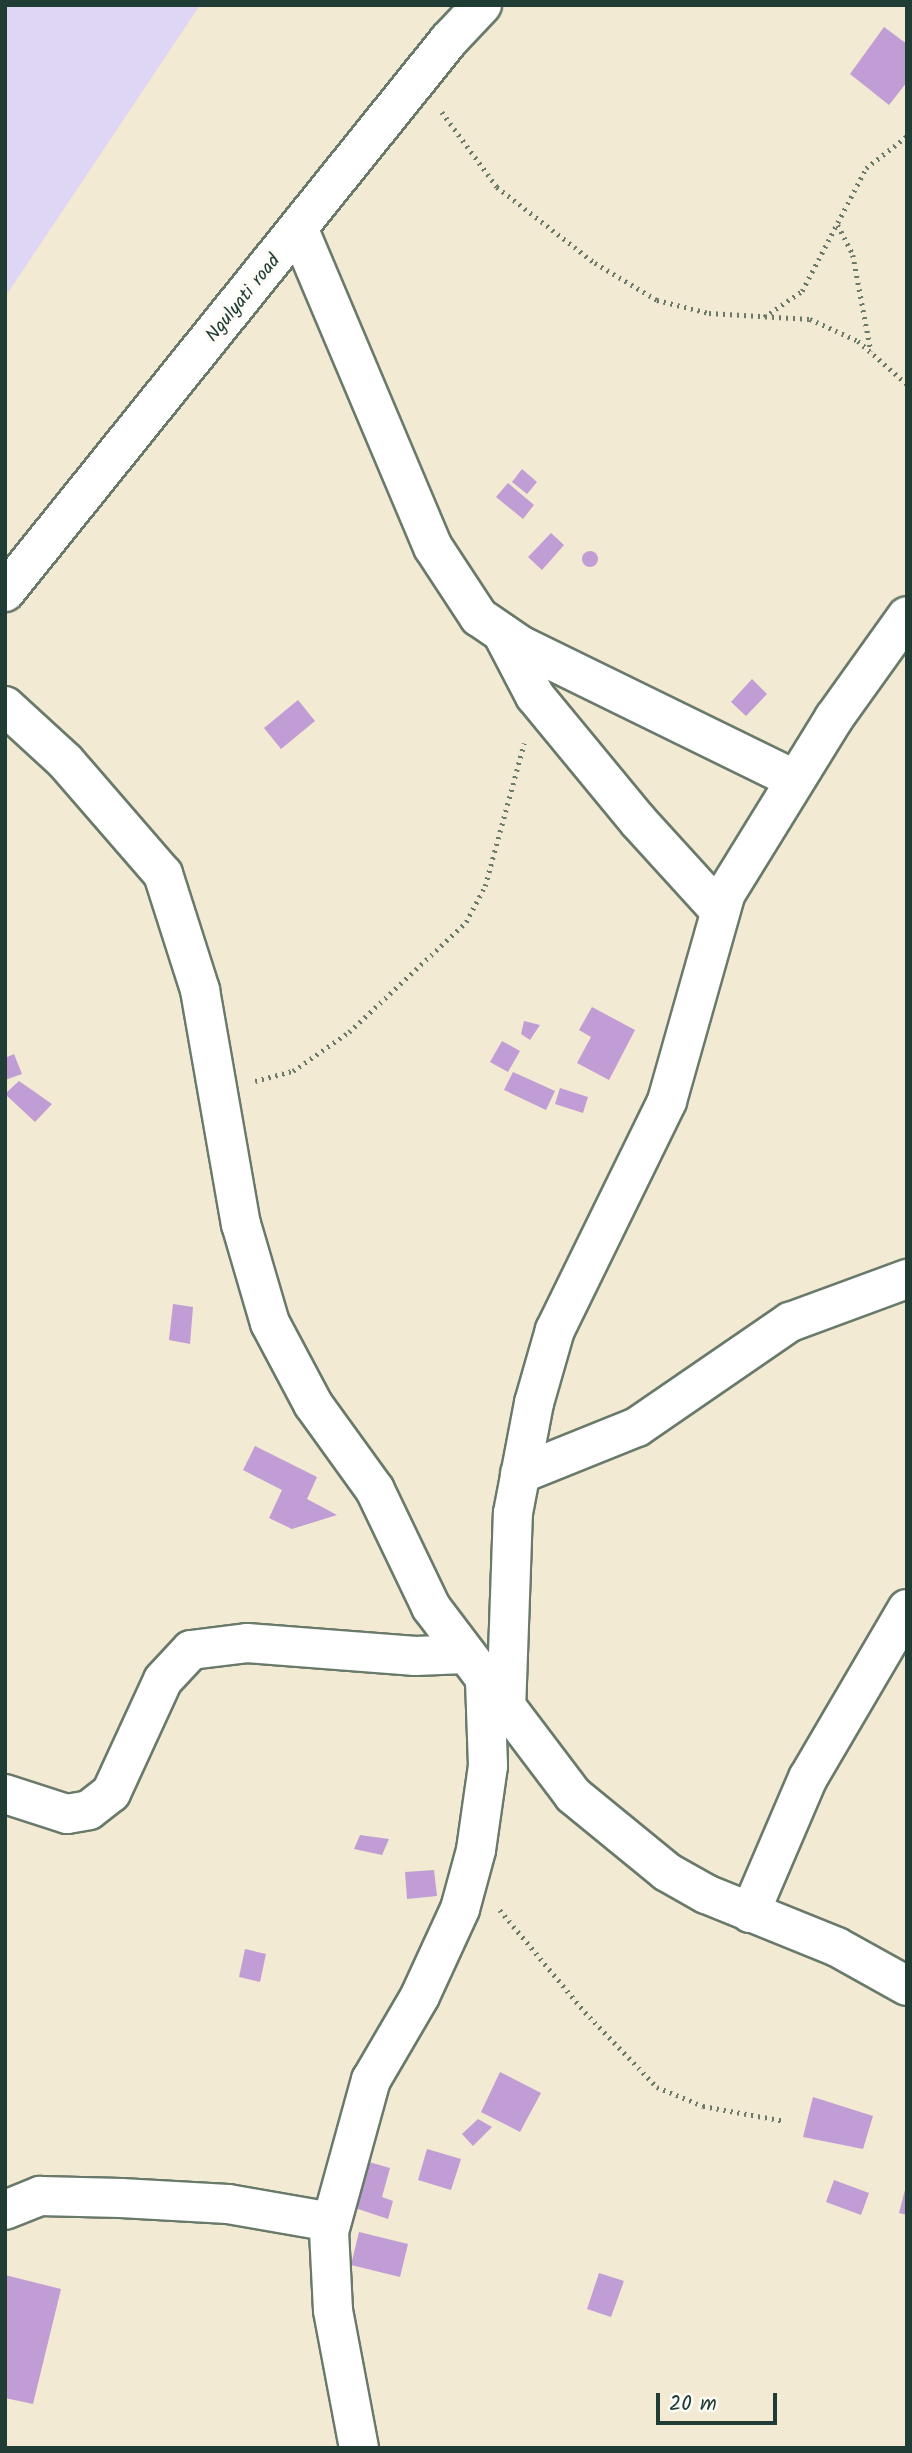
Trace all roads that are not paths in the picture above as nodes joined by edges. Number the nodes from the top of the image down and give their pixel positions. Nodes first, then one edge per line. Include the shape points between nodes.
1 (482, 5) edge
2 (299, 230) junction
3 (5, 592) edge
4 (907, 616) edge
5 (502, 633) junction
6 (5, 706) edge
7 (794, 779) junction
8 (720, 911) junction
9 (907, 1279) edge
10 (520, 1474) junction
11 (907, 1609) edge
12 (486, 1682) junction
13 (5, 1794) edge
14 (750, 1913) junction
15 (907, 1986) edge
16 (5, 2210) edge
17 (331, 2222) junction
18 (359, 2448) edge

1 - 2 street, Ngulyati road
2 - 3 street, Ngulyati road
2 - 5 street via 433,547 479,617
4 - 7 street
5 - 7 street
5 - 8 street via 536,696 639,822
6 - 12 street via 65,761 163,874 200,990 242,1224 270,1323 313,1404 375,1490 431,1607
7 - 8 street via 726,893
8 - 10 street via 667,1101 555,1330
9 - 10 street via 790,1322 638,1427
10 - 12 street via 507,1610
11 - 14 street via 808,1778
12 - 13 street via 415,1656 247,1643 191,1650 163,1680 111,1794 89,1810 67,1814
12 - 14 street via 573,1795 667,1872
12 - 17 street via 488,1766 460,1909 420,1996 370,2080
14 - 15 street via 837,1947
16 - 17 street via 40,2196 121,2197 228,2204
17 - 18 street via 333,2310

